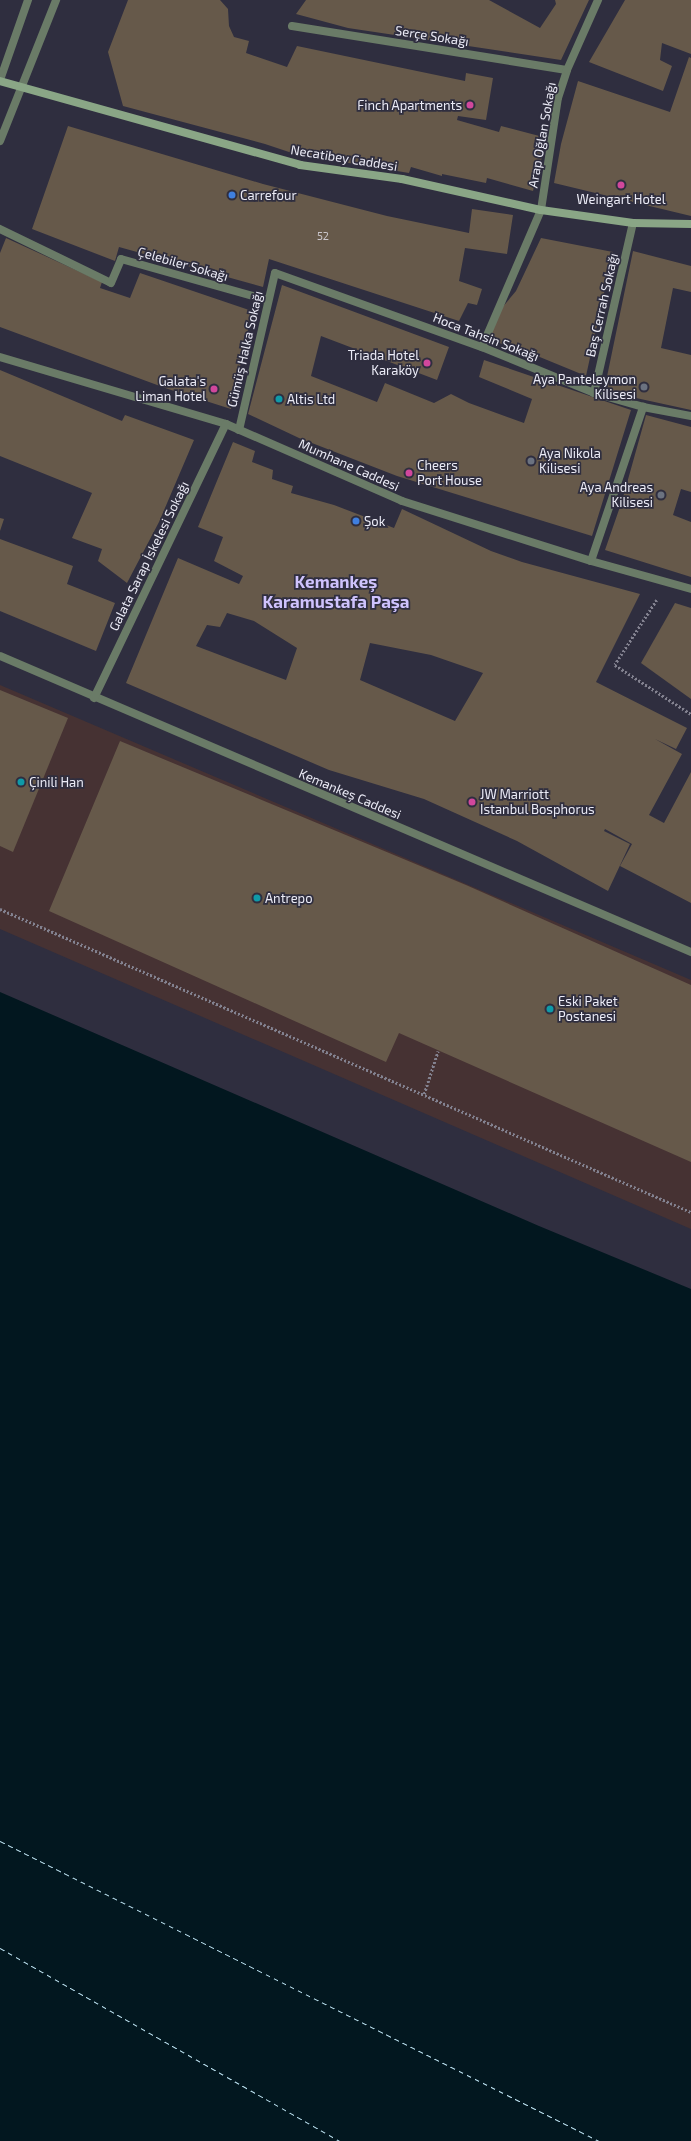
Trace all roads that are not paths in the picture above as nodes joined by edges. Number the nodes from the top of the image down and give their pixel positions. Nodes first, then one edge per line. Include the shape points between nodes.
1 (28, 0) edge
2 (56, 0) edge
3 (598, 0) edge
4 (292, 26) dead end
5 (567, 70) junction
6 (0, 80) edge
7 (21, 87) junction
8 (0, 142) edge
9 (541, 210) junction
10 (633, 223) junction
11 (691, 224) edge
12 (0, 229) edge
13 (275, 273) joint
14 (267, 300) junction
15 (482, 347) junction
16 (0, 357) edge
17 (594, 393) junction
18 (643, 407) junction
19 (691, 416) edge
20 (226, 424) junction
21 (239, 430) junction
22 (591, 561) junction
23 (691, 589) edge
24 (0, 656) edge
25 (94, 698) junction
26 (691, 952) edge

1 - 6 street
2 - 7 street
3 - 5 street, Arap Oğlan Sokağı
4 - 5 street, Serçe Sokağı
5 - 9 street, Arap Oğlan Sokağı via 558,98
6 - 7 main road, Necatibey Caddesi
7 - 8 street
7 - 9 main road, Necatibey Caddesi via 300,165 402,179
9 - 10 main road, Necatibey Caddesi
9 - 15 street, Arap Oğlan Sokağı
10 - 11 main road, Necatibey Caddesi
10 - 17 street, Baş Cerrah Sokağı
12 - 14 street, Çelebiler Sokağı via 111,283 121,259
13 - 14 street, Gümüş Halka Sokağı
13 - 15 street, Hoca Tahsin Sokağı
14 - 21 street, Gümüş Halka Sokağı
15 - 17 street, Hoca Tahsin Sokağı
16 - 20 street, Mumhane Caddesi
17 - 18 street, Hoca Tahsin Sokağı
18 - 19 street, Hoca Tahsin Sokağı
18 - 22 street
20 - 21 street, Mumhane Caddesi
20 - 25 street, Galata Sarap İskelesi Sokağı
21 - 22 street, Mumhane Caddesi via 402,501
22 - 23 street, Mumhane Caddesi
24 - 25 street, Kemankeş Caddesi
25 - 26 street, Kemankeş Caddesi

